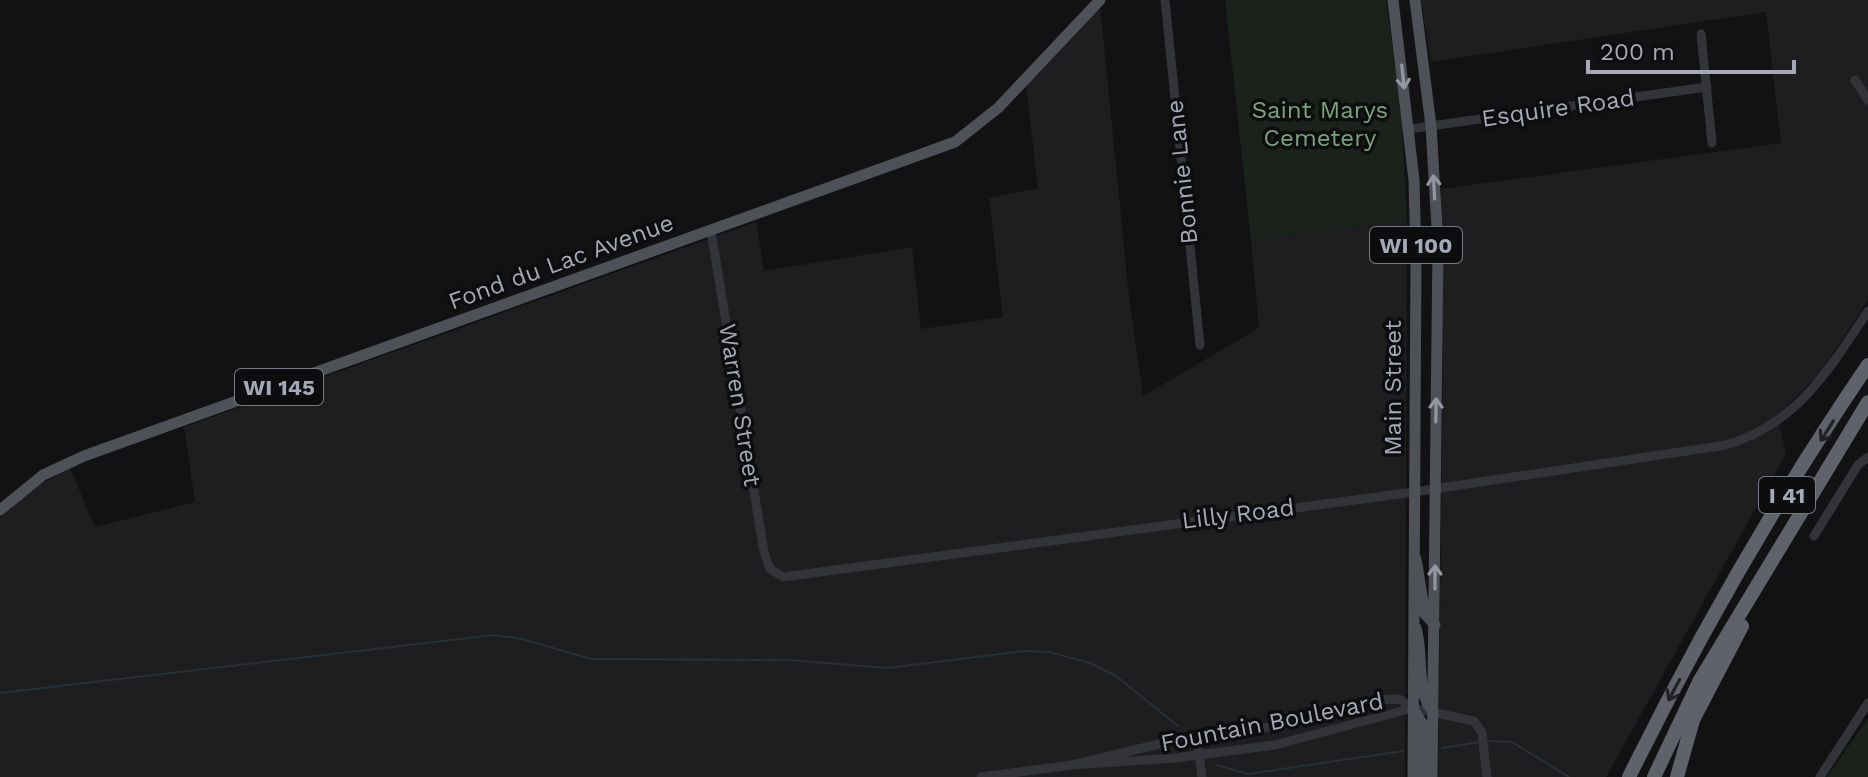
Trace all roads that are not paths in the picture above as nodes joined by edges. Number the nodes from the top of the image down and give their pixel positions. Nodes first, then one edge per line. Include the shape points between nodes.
1 (1100, 0) edge
2 (1165, 0) edge
3 (1393, 0) edge
4 (1415, 0) edge
5 (1701, 34) dead end
6 (1855, 80) dead end
7 (1707, 87) junction
8 (1868, 100) edge
9 (1431, 126) junction
10 (1409, 129) junction
11 (1712, 143) dead end
12 (711, 231) junction
13 (1416, 293) junction
14 (1437, 293) junction
15 (1868, 311) edge
16 (1200, 345) dead end
17 (1868, 365) edge
18 (1868, 402) edge
19 (1868, 457) edge
20 (1435, 488) junction
21 (1414, 492) junction
22 (0, 510) edge
23 (1814, 536) dead end
24 (1778, 546) junction
25 (1413, 551) junction
26 (777, 575) joint
27 (1412, 615) junction
28 (1435, 625) junction
29 (1868, 703) edge
30 (1413, 708) junction
31 (1433, 711) junction
32 (1197, 738) junction
33 (1199, 755) junction
34 (1072, 765) junction
35 (981, 777) edge
36 (1202, 777) edge
37 (1413, 777) edge
38 (1423, 777) edge
39 (1432, 777) edge
40 (1487, 777) edge
41 (1627, 777) edge
42 (1654, 777) edge
43 (1677, 777) edge
44 (1820, 777) edge

1 - 12 main road, Fond du Lac Avenue / WI 145 via 998,108 961,139
2 - 16 street, Bonnie Lane
3 -> 10 main road, Main Street / WI 100
4 - 9 main road, Main Street / WI 100
5 - 7 street
6 - 8 street
7 - 9 street, Esquire Road
7 - 11 street
9 - 10 street, Esquire Road
14 -> 9 main road, Main Street / WI 100
10 - 13 main road, Main Street / WI 100
12 - 22 main road, Fond du Lac Avenue / WI 145 via 84,456 43,475
12 - 26 street, Warren Street via 764,552
13 - 14 main road
13 - 21 main road, Main Street / WI 100
20 -> 14 main road, Main Street / WI 100
15 - 20 street, Lilly Road via 1819,384 1792,412 1750,437 1699,450
17 -> 41 highway, I 41 via 1761,538
18 - 24 highway, I 41
19 - 23 street
20 - 21 street, Lilly Road
28 -> 20 main road, Main Street / WI 100
21 - 25 main road, Main Street / WI 100
21 - 26 street, Lilly Road via 812,575
24 - 42 highway, I 41 via 1700,680
24 - 43 highway via 1757,599 1693,720
25 - 27 main road, Main Street / WI 100
25 - 28 main road via 1425,614
27 - 30 main road, Main Street / WI 100
27 - 31 main road via 1423,659 1424,698
28 - 31 main road, Main Street / WI 100
29 - 44 street
30 - 31 street
30 - 32 street, Fountain Boulevard via 1399,699 1371,700 1298,723
30 - 33 street, Fountain Boulevard via 1289,742
30 - 37 main road, Main Street / WI 100
30 - 38 main road via 1422,723
31 - 39 main road, Main Street / WI 100
31 - 40 street via 1467,717 1478,725
32 - 33 street
32 - 34 street, Fountain Boulevard
33 - 34 street, Fountain Boulevard
33 - 36 street
34 - 35 street, Fountain Boulevard

